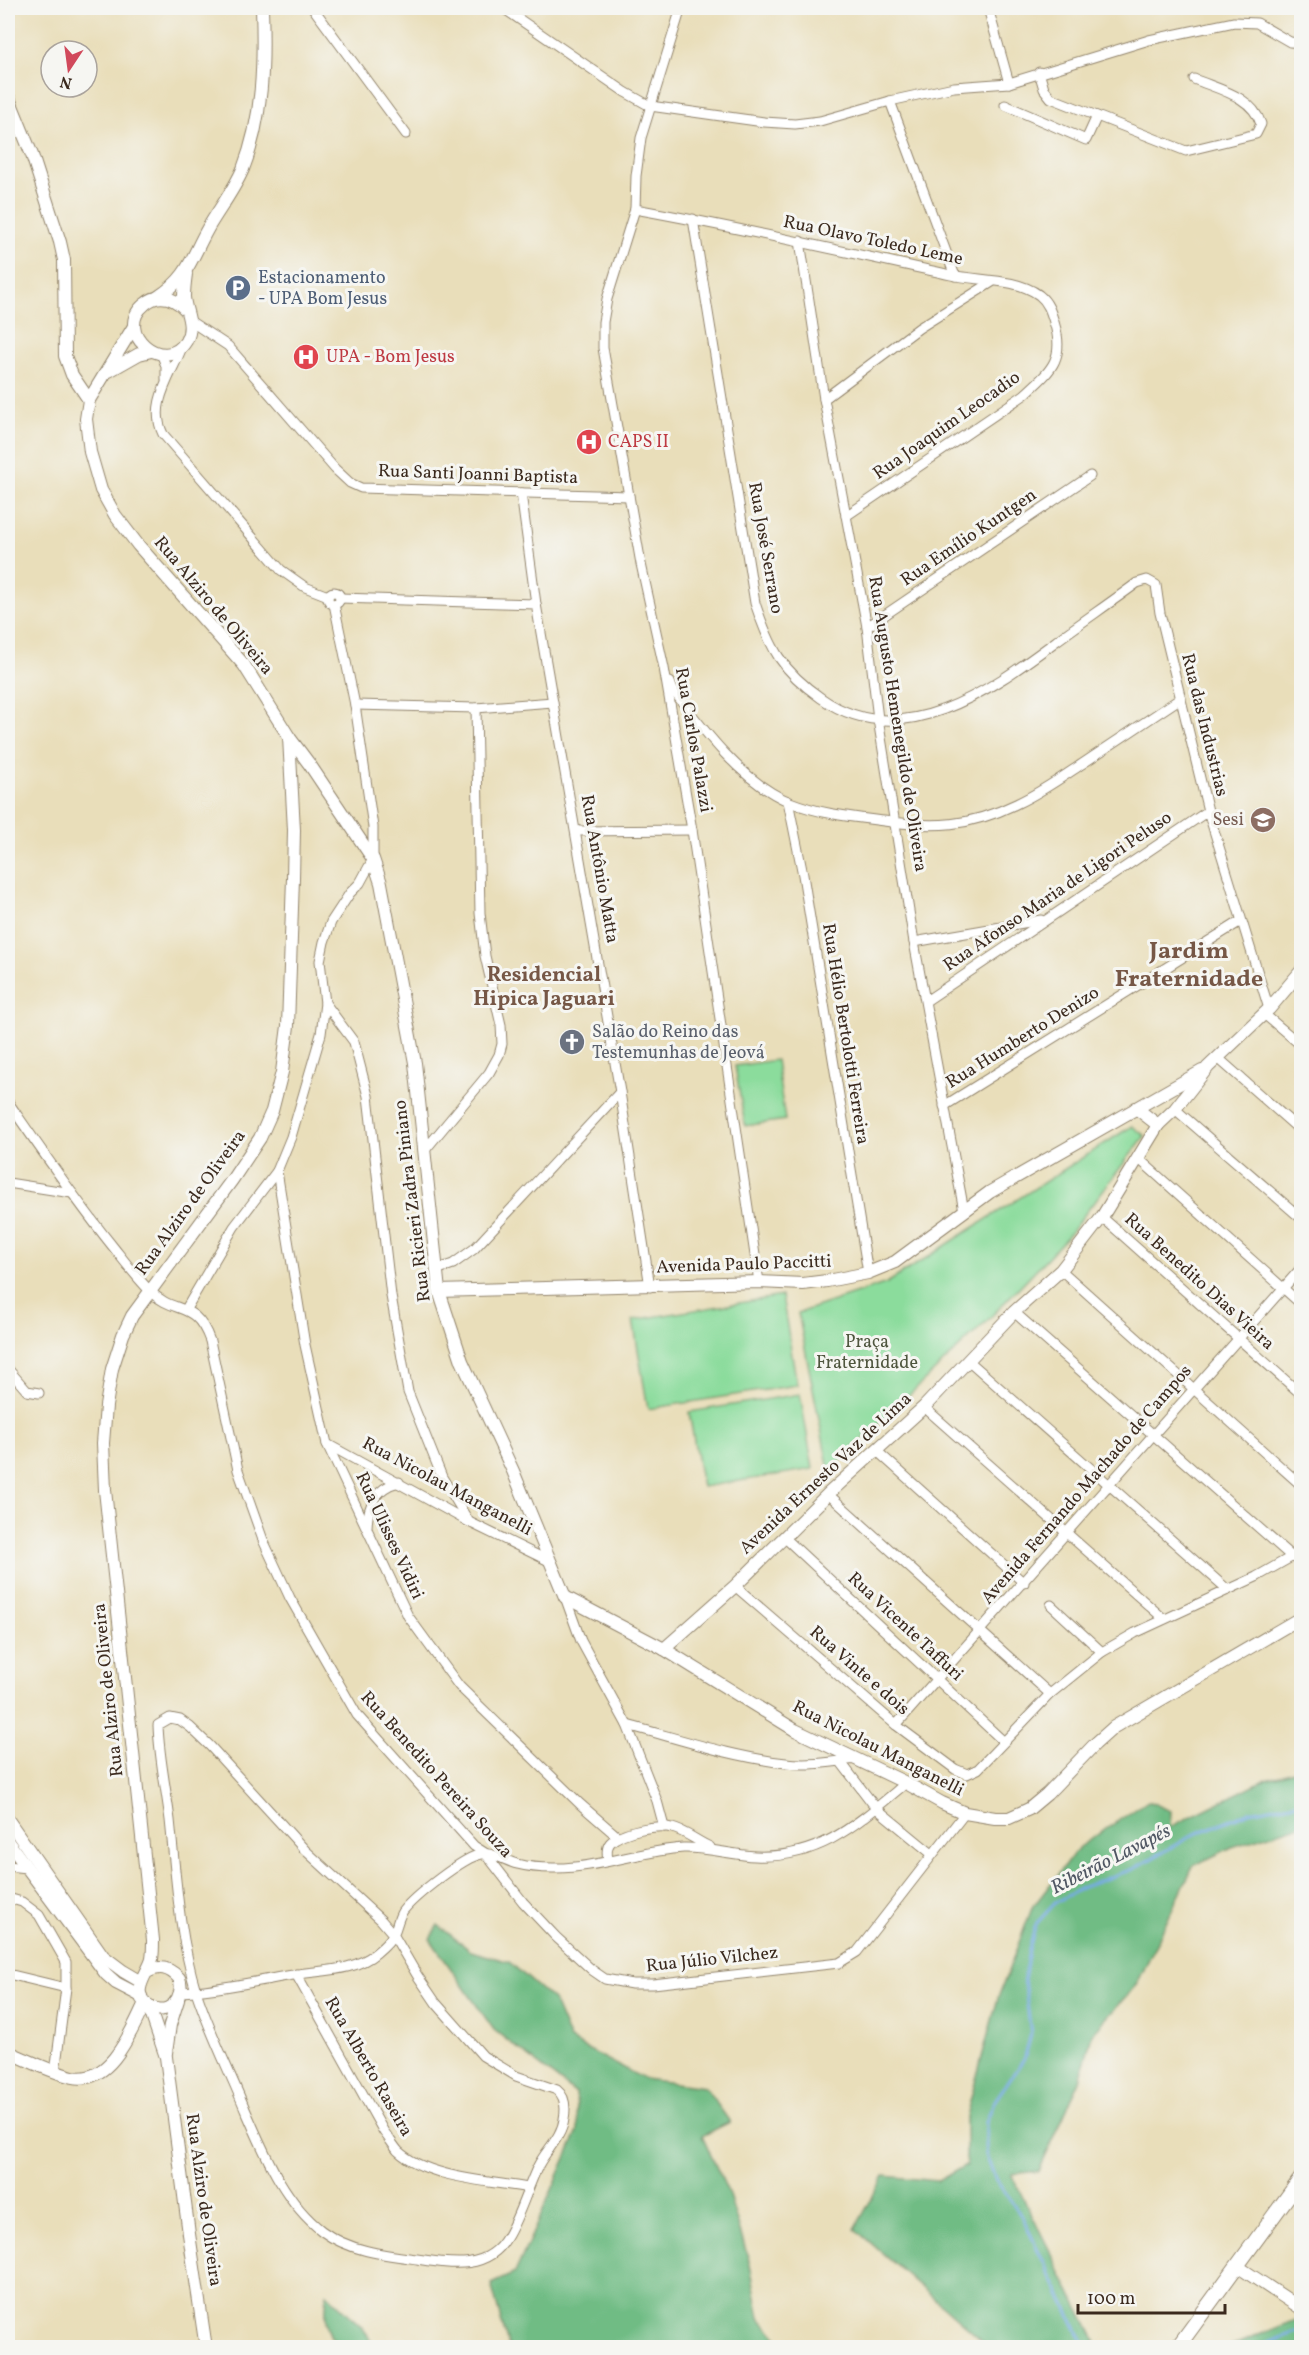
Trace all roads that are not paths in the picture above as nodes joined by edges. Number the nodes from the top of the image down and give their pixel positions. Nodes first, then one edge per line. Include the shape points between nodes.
1 (262, 8) edge
2 (313, 8) edge
3 (502, 8) edge
4 (681, 8) edge
5 (988, 8) edge
6 (1302, 43) edge
7 (1039, 72) junction
8 (1194, 80) dead end
9 (1009, 83) junction
10 (8, 96) edge
11 (890, 101) junction
12 (1005, 105) dead end
13 (650, 106) junction
14 (1097, 116) junction
15 (406, 134) dead end
16 (635, 209) junction
17 (693, 219) junction
18 (800, 241) junction
19 (186, 273) junction
20 (955, 276) junction
21 (992, 282) junction
22 (158, 297) junction
23 (188, 315) junction
24 (134, 326) junction
25 (211, 335) junction
26 (184, 342) junction
27 (156, 352) junction
28 (1058, 354) joint
29 (108, 371) junction
30 (166, 383) junction
31 (824, 399) junction
32 (89, 400) junction
33 (1090, 476) dead end
34 (521, 493) junction
35 (629, 495) junction
36 (846, 516) junction
37 (1156, 585) joint
38 (334, 599) junction
39 (536, 604) junction
40 (867, 627) junction
41 (664, 668) junction
42 (1181, 698) junction
43 (553, 702) junction
44 (355, 705) junction
45 (476, 708) junction
46 (878, 719) junction
47 (289, 736) junction
48 (788, 801) junction
49 (1208, 811) junction
50 (896, 823) junction
51 (692, 830) junction
52 (576, 831) junction
53 (373, 859) junction
54 (1047, 919) junction
55 (1240, 921) junction
56 (914, 942) junction
57 (1302, 970) edge
58 (926, 1001) junction
59 (325, 1003) junction
60 (1267, 1012) junction
61 (1302, 1046) edge
62 (1218, 1058) junction
63 (1208, 1067) junction
64 (620, 1092) junction
65 (8, 1102) edge
66 (944, 1106) junction
67 (1136, 1108) junction
68 (1175, 1109) junction
69 (1158, 1125) junction
70 (1302, 1132) edge
71 (425, 1149) junction
72 (1137, 1158) junction
73 (278, 1172) junction
74 (8, 1183) edge
75 (72, 1193) junction
76 (964, 1211) junction
77 (1102, 1217) junction
78 (1302, 1219) edge
79 (1302, 1267) edge
80 (436, 1270) junction
81 (1061, 1270) junction
82 (868, 1273) junction
83 (759, 1282) junction
84 (650, 1287) junction
85 (1282, 1288) junction
86 (150, 1291) junction
87 (439, 1291) junction
88 (1302, 1305) edge
89 (186, 1309) junction
90 (1014, 1312) junction
91 (1237, 1339) junction
92 (969, 1361) junction
93 (8, 1369) edge
94 (1194, 1389) junction
95 (39, 1393) dead end
96 (1302, 1395) edge
97 (924, 1407) junction
98 (1153, 1435) junction
99 (327, 1444) junction
100 (877, 1451) junction
101 (399, 1482) junction
102 (1109, 1485) junction
103 (1302, 1486) edge
104 (828, 1494) junction
105 (469, 1522) junction
106 (366, 1529) junction
107 (1066, 1534) junction
108 (784, 1537) junction
109 (1302, 1551) edge
110 (1292, 1557) junction
111 (549, 1561) junction
112 (1023, 1583) junction
113 (735, 1586) junction
114 (1228, 1590) junction
115 (565, 1597) junction
116 (1051, 1605) dead end
117 (1302, 1617) edge
118 (1164, 1620) junction
119 (980, 1630) junction
120 (664, 1649) junction
121 (1102, 1652) junction
122 (937, 1679) junction
123 (1050, 1694) junction
124 (627, 1725) junction
125 (896, 1725) junction
126 (1003, 1741) junction
127 (856, 1759) junction
128 (840, 1761) junction
129 (906, 1783) junction
130 (876, 1808) junction
131 (965, 1813) junction
132 (8, 1820) edge
133 (664, 1827) junction
134 (618, 1837) junction
135 (696, 1841) junction
136 (8, 1842) edge
137 (684, 1848) junction
138 (717, 1850) junction
139 (485, 1853) junction
140 (932, 1854) junction
141 (608, 1861) junction
142 (8, 1866) edge
143 (26, 1868) junction
144 (8, 1898) edge
145 (393, 1934) junction
146 (153, 1940) junction
147 (592, 1970) joint
148 (174, 1972) junction
149 (8, 1974) edge
150 (296, 1974) junction
151 (144, 1977) junction
152 (66, 1988) junction
153 (196, 1991) junction
154 (180, 1996) junction
155 (145, 2002) junction
156 (8, 2052) edge
157 (166, 2057) junction
158 (55, 2072) junction
159 (1302, 2177) edge
160 (528, 2188) junction
161 (1237, 2266) junction
162 (1302, 2309) edge
163 (206, 2348) edge
164 (1178, 2348) edge

1 - 19 street via 263,68 253,141 242,172
2 - 15 street
3 - 13 street
4 - 13 street, Rua Carlos Palazzi
5 - 9 street
6 - 7 street via 1290,42 1257,23 1234,22 1149,40
7 - 9 street
7 - 14 street via 1051,98
8 - 14 street via 1246,100 1261,124 1256,134 1186,151
9 - 11 street via 954,87
10 - 32 street via 60,242 64,260 65,356
11 - 13 street via 795,124
11 - 20 street
12 - 14 street via 1086,140
13 - 16 street, Rua Carlos Palazzi via 641,138
16 - 17 street, Rua Olavo Toledo Leme
16 - 35 street, Rua Carlos Palazzi via 603,322 603,348
17 - 18 street, Rua Olavo Toledo Leme
17 - 46 street, Rua José Serrano via 755,603 767,640 784,666 809,690 852,715
18 - 20 street, Rua Olavo Toledo Leme
18 - 31 street, Rua Augusto Hemenegildo de Oliveira
19 - 22 street
19 - 23 street
20 - 21 street, Rua Olavo Toledo Leme
21 - 28 street, Rua Olavo Toledo Leme via 1030,290 1048,304 1059,339
21 - 31 street via 920,328
22 - 23 street via 178,302
22 - 24 street via 141,307
23 - 25 street, Rua Santi Joanni Baptista
23 - 26 street via 190,331
24 - 27 street via 142,345
24 - 29 street
25 - 26 street
25 - 34 street, Rua Santi Joanni Baptista via 228,346 303,435 350,483 361,488
26 - 27 street via 173,351
26 - 30 street
27 - 29 street via 139,354
27 - 30 street via 166,366
28 - 36 street, Rua Joaquim Leocadio via 1045,376 1024,395
29 - 32 street
30 - 38 street via 157,414 163,434 281,570
31 - 36 street, Rua Augusto Hemenegildo de Oliveira
32 - 47 street, Rua Alziro de Oliveira via 90,452 101,490 115,515 244,664
33 - 40 street, Rua Emílio Kuntgen
34 - 35 street, Rua Santi Joanni Baptista
34 - 39 street, Rua Antônio Matta
35 - 41 street, Rua Carlos Palazzi
36 - 40 street, Rua Augusto Hemenegildo de Oliveira
37 - 42 street, Rua das Industrias
37 - 46 street, Rua José Serrano via 1147,580 1137,583 1001,681 960,704 915,719
38 - 39 street
38 - 44 street
39 - 43 street, Rua Antônio Matta
40 - 46 street, Rua Augusto Hemenegildo de Oliveira
41 - 48 street via 673,690 705,733 733,762
41 - 51 street, Rua Carlos Palazzi
42 - 49 street, Rua das Industrias
42 - 50 street via 1016,804 981,818 944,826
43 - 45 street
43 - 52 street, Rua Antônio Matta
44 - 45 street
44 - 53 street via 373,827
45 - 71 street via 480,913 502,1044 489,1072
46 - 50 street, Rua Augusto Hemenegildo de Oliveira
47 - 53 street, Rua Ricieri Zadra Piniano
47 - 86 street, Rua Alziro de Oliveira via 294,842 288,1026 272,1112 232,1180
48 - 50 street via 815,811
48 - 82 street, Rua Hélio Bertolotti Ferreira
49 - 54 street, Rua Afonso Maria de Ligori Peluso
49 - 55 street, Rua das Industrias
50 - 56 street, Rua Augusto Hemenegildo de Oliveira
51 - 52 street
51 - 83 street, Rua Carlos Palazzi
52 - 64 street, Rua Antônio Matta
53 - 59 street via 331,922 324,942 320,961
53 - 71 street, Rua Ricieri Zadra Piniano via 415,1063
54 - 56 street
54 - 58 street, Rua Afonso Maria de Ligori Peluso
55 - 60 street, Rua das Industrias
55 - 66 street, Rua Humberto Denizo
56 - 58 street, Rua Augusto Hemenegildo de Oliveira
57 - 60 street
58 - 66 street, Rua Augusto Hemenegildo de Oliveira
59 - 73 street via 321,1034
59 - 105 street via 354,1042 369,1096 391,1296 408,1392 442,1477
60 - 61 street
60 - 62 street
62 - 63 street
62 - 70 street
63 - 67 street, Avenida Paulo Paccitti
63 - 68 street, Avenida Ernesto Vaz de Lima
64 - 80 street via 474,1249
64 - 84 street, Rua Antônio Matta
65 - 75 street, Rua Benedito Pereira Souza
66 - 76 street, Rua Augusto Hemenegildo de Oliveira
67 - 69 street
67 - 76 street, Avenida Paulo Paccitti
68 - 69 street, Avenida Ernesto Vaz de Lima
68 - 78 street
69 - 72 street, Avenida Ernesto Vaz de Lima
71 - 80 street, Rua Ricieri Zadra Piniano
72 - 77 street, Avenida Ernesto Vaz de Lima
72 - 85 street
73 - 89 street via 234,1227
73 - 99 street, Rua Ulisses Vidiri via 304,1345
74 - 75 street
75 - 86 street, Rua Benedito Pereira Souza
76 - 82 street, Avenida Paulo Paccitti via 895,1262
77 - 81 street, Avenida Ernesto Vaz de Lima
77 - 91 street, Rua Benedito Dias Vieira
79 - 85 street, Avenida Fernando Machado de Campos
80 - 87 street, Rua Ricieri Zadra Piniano
81 - 90 street, Avenida Ernesto Vaz de Lima
81 - 94 street
82 - 83 street, Avenida Paulo Paccitti via 803,1284
83 - 84 street, Avenida Paulo Paccitti
84 - 87 street, Avenida Paulo Paccitti
85 - 88 street
85 - 91 street, Avenida Fernando Machado de Campos
86 - 89 street, Rua Benedito Pereira Souza
86 - 146 street, Rua Alziro de Oliveira via 132,1316 112,1369 103,1443
87 - 111 street, Rua Ricieri Zadra Piniano via 462,1361
89 - 139 street, Rua Benedito Pereira Souza via 200,1319 210,1341 238,1470 263,1540 290,1598 357,1715 474,1846
90 - 92 street, Avenida Ernesto Vaz de Lima
90 - 98 street
91 - 94 street, Avenida Fernando Machado de Campos
91 - 96 street, Rua Benedito Dias Vieira
92 - 97 street, Avenida Ernesto Vaz de Lima
92 - 102 street
93 - 95 street via 27,1391
94 - 98 street, Avenida Fernando Machado de Campos
94 - 103 street
97 - 100 street, Avenida Ernesto Vaz de Lima
97 - 107 street
98 - 102 street, Avenida Fernando Machado de Campos
98 - 110 street
99 - 101 street, Rua Nicolau Manganelli
99 - 106 street, Rua Ulisses Vidiri
100 - 104 street, Avenida Ernesto Vaz de Lima
100 - 112 street
101 - 105 street, Rua Nicolau Manganelli
101 - 106 street via 377,1492
102 - 107 street, Avenida Fernando Machado de Campos
102 - 114 street
104 - 108 street, Avenida Ernesto Vaz de Lima
104 - 119 street
105 - 111 street, Rua Nicolau Manganelli
106 - 134 street, Rua Ulisses Vidiri via 408,1616 459,1686
107 - 112 street, Avenida Fernando Machado de Campos
107 - 118 street
108 - 113 street, Avenida Ernesto Vaz de Lima
108 - 122 street, Rua Vicente Taffuri
109 - 110 street
110 - 114 street
111 - 115 street, Rua Ricieri Zadra Piniano
112 - 119 street, Avenida Fernando Machado de Campos
113 - 120 street, Avenida Ernesto Vaz de Lima
113 - 125 street, Rua Vinte e dois
114 - 118 street
115 - 120 street, Rua Nicolau Manganelli
115 - 124 street, Rua Ricieri Zadra Piniano via 580,1641
116 - 121 street
117 - 131 street, Rua Nicolau Manganelli via 1114,1727 1029,1809 1009,1818
118 - 121 street
119 - 122 street, Avenida Fernando Machado de Campos
119 - 123 street
120 - 127 street, Rua Nicolau Manganelli via 795,1730
121 - 123 street
122 - 125 street, Avenida Fernando Machado de Campos
122 - 126 street, Rua Vicente Taffuri
123 - 126 street
124 - 128 street via 759,1759 816,1764
124 - 133 street, Rua Ricieri Zadra Piniano
125 - 126 street, Rua Vinte e dois via 966,1774 978,1769
127 - 128 street
127 - 129 street, Rua Nicolau Manganelli
128 - 130 street
129 - 130 street
129 - 131 street, Rua Nicolau Manganelli
130 - 138 street via 843,1834 803,1851 755,1856
130 - 140 street
131 - 140 street
132 - 151 street via 103,1956 123,1971
133 - 134 street
133 - 135 street
134 - 141 street via 608,1848
135 - 137 street
135 - 138 street
136 - 143 street
137 - 138 street
137 - 141 street
139 - 141 street via 516,1864 553,1869
139 - 145 street via 462,1862 411,1903
139 - 147 street, Rua Benedito Pereira Souza via 548,1928
140 - 147 street, Rua Júlio Vilchez via 857,1952 839,1963 654,1984 618,1982
142 - 143 street
143 - 155 street via 106,1974
144 - 152 street via 22,1902 39,1915 66,1962
145 - 150 street via 375,1955 359,1963
145 - 153 street via 305,1850 210,1746 190,1727 170,1718 158,1725 159,1757 183,1939
145 - 160 street via 436,2003 477,2050 500,2068 562,2094 566,2105 564,2121
146 - 148 street, Rua Alziro de Oliveira
146 - 151 street, Rua Alziro de Oliveira via 152,1957
148 - 151 street via 160,1967
148 - 154 street, Rua Alziro de Oliveira via 179,1978
149 - 152 street
150 - 153 street
150 - 160 street, Rua Alberto Raseira via 399,2152 445,2173
151 - 155 street, Rua Alziro de Oliveira
152 - 158 street
153 - 154 street
153 - 160 street via 272,2170 323,2231 350,2246 383,2255 467,2264 486,2259 500,2249
154 - 155 street via 165,2009
154 - 157 street, Rua Alziro de Oliveira via 170,2025
155 - 157 street, Rua Alziro de Oliveira
155 - 158 street via 111,2063 98,2072 75,2078
156 - 158 street
157 - 163 street, Rua Alziro de Oliveira
159 - 161 main road
161 - 162 street
161 - 164 main road

